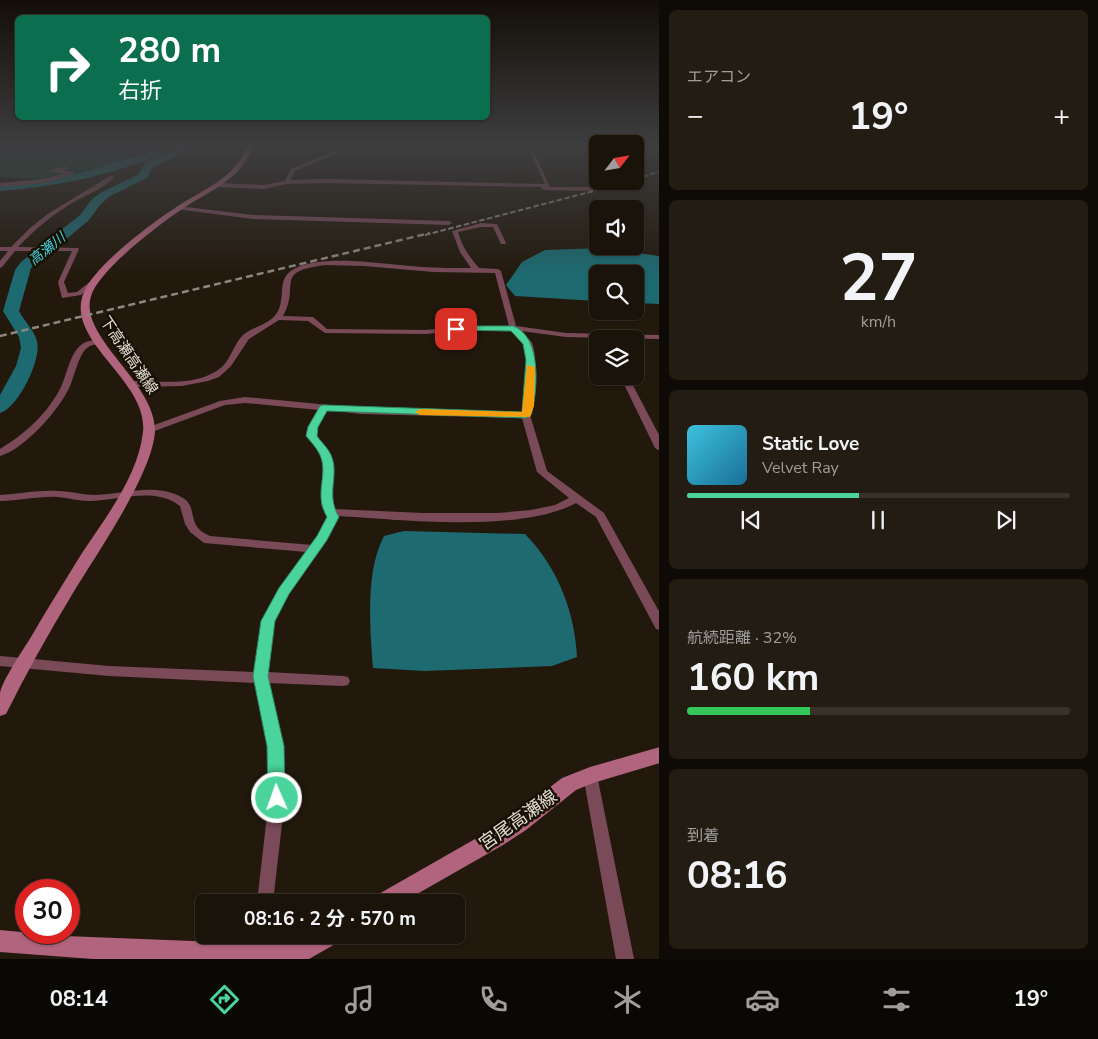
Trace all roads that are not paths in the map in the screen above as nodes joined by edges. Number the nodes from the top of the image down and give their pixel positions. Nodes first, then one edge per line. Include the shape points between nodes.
1 (91, 190) edge
2 (211, 190) edge
3 (178, 208) junction
4 (449, 223) dead end
5 (503, 243) dead end
6 (0, 249) edge
7 (14, 249) junction
8 (0, 266) edge
9 (476, 269) junction
10 (98, 278) junction
11 (276, 318) junction
12 (513, 328) junction
13 (589, 336) edge
14 (644, 338) edge
15 (659, 338) edge
16 (99, 341) junction
17 (134, 384) junction
18 (628, 385) edge
19 (324, 408) junction
20 (526, 415) junction
21 (149, 430) junction
22 (659, 448) edge
23 (0, 453) edge
24 (124, 494) junction
25 (573, 495) junction
26 (0, 498) edge
27 (333, 517) junction
28 (312, 549) junction
29 (659, 626) edge
30 (0, 661) edge
31 (22, 664) junction
32 (260, 676) junction
33 (343, 681) dead end
34 (0, 709) edge
35 (659, 755) edge
36 (590, 775) junction
37 (266, 894) edge
38 (398, 894) edge
39 (0, 941) edge
40 (313, 944) edge
41 (625, 959) edge

1 - 7 street via 49,215
2 - 3 main road, 下高瀬高瀬線
3 - 4 street via 253,217
3 - 10 main road, 下高瀬高瀬線
5 - 9 street via 495,225 455,231 459,247
6 - 7 street
7 - 8 street
7 - 10 street via 76,249 61,282 65,296 79,294
9 - 11 street via 319,264 305,267 289,277 284,288 284,306
9 - 12 street via 498,271
10 - 16 main road, 下高瀬高瀬線 via 88,293 85,306 89,325
11 - 12 street via 310,320 325,331 426,332
11 - 17 street via 275,323 244,339 223,370 200,382
12 - 13 street
12 - 20 street via 528,343 531,360
14 - 15 street
16 - 17 main road, 下高瀬高瀬線
16 - 23 street via 84,346 65,388 41,422
17 - 21 main road, 下高瀬高瀬線 via 147,408
18 - 22 street
19 - 20 street
19 - 21 street via 245,400 223,403
19 - 27 street via 313,427 312,436 326,454 326,505
20 - 25 street via 542,472
21 - 24 main road, 下高瀬高瀬線 via 140,463
24 - 26 street via 89,498 56,494
24 - 28 street via 163,494 180,500 187,508 188,522 195,535 208,540
24 - 31 main road, 下高瀬高瀬線
25 - 27 street via 575,499 570,504 526,514 402,516 335,512
25 - 29 street via 600,515
27 - 28 street
28 - 32 street via 268,621
30 - 31 street
31 - 32 street via 109,671
31 - 34 main road, 下高瀬高瀬線
32 - 33 street
32 - 37 street via 276,746 277,798
35 - 36 main road, 宮尾高瀬線
36 - 38 main road, 宮尾高瀬線 via 555,793 496,838
36 - 41 street
39 - 40 main road via 65,947 293,956

